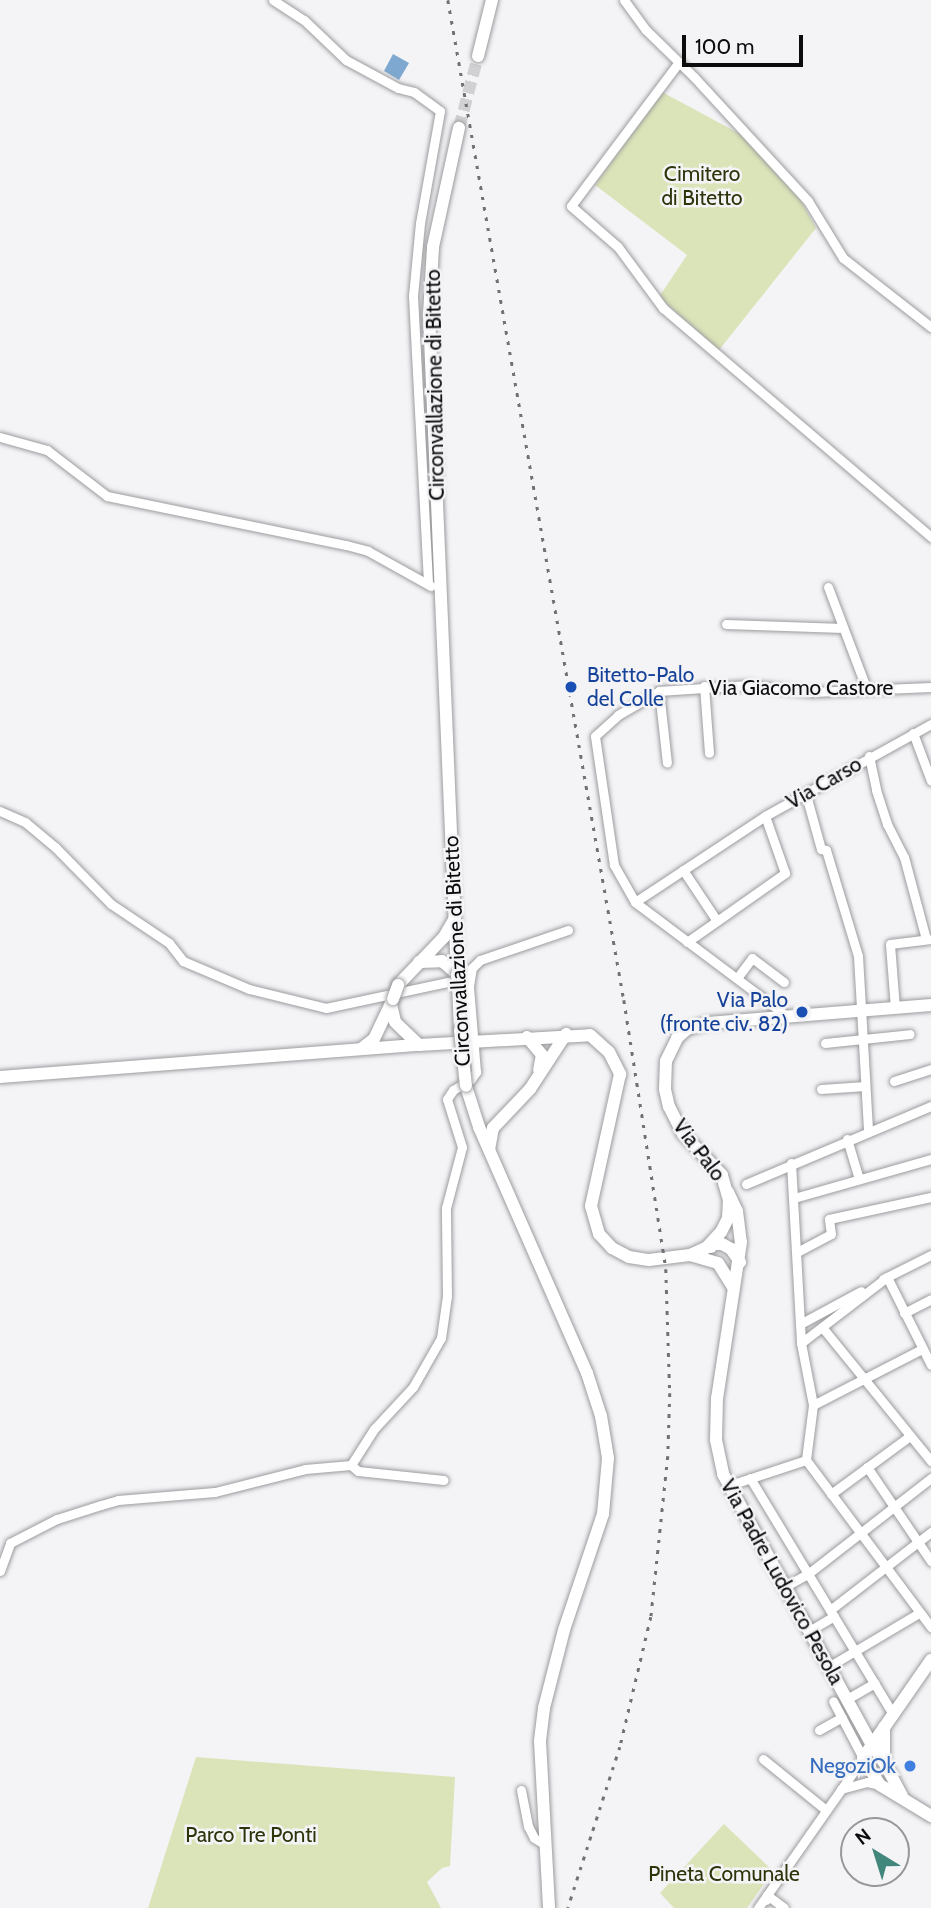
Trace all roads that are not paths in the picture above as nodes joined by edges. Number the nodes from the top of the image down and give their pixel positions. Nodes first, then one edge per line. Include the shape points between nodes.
1 (273, 0) edge
2 (492, 0) edge
3 (624, 0) edge
4 (478, 56) tunnel mouth
5 (679, 62) junction
6 (459, 128) tunnel mouth
7 (931, 327) edge
8 (0, 437) edge
9 (931, 537) edge
10 (428, 584) junction
11 (828, 587) dead end
12 (441, 592) junction
13 (726, 624) dead end
14 (843, 628) junction
15 (704, 686) junction
16 (931, 687) edge
17 (867, 690) junction
18 (659, 691) junction
19 (931, 724) edge
20 (913, 733) junction
21 (709, 753) dead end
22 (869, 756) junction
23 (667, 763) dead end
24 (931, 781) edge
25 (806, 795) junction
26 (0, 811) edge
27 (765, 816) junction
28 (683, 870) junction
29 (635, 902) junction
30 (455, 918) junction
31 (717, 921) junction
32 (568, 930) dead end
33 (929, 939) edge
34 (687, 942) junction
35 (419, 962) junction
36 (462, 978) junction
37 (737, 978) junction
38 (784, 982) dead end
39 (931, 1005) edge
40 (392, 1006) junction
41 (895, 1008) junction
42 (862, 1011) junction
43 (788, 1017) junction
44 (910, 1034) dead end
45 (527, 1037) junction
46 (864, 1038) junction
47 (474, 1041) junction
48 (553, 1041) junction
49 (377, 1043) junction
50 (825, 1043) dead end
51 (419, 1045) junction
52 (542, 1055) junction
53 (931, 1069) edge
54 (0, 1077) edge
55 (538, 1077) junction
56 (894, 1082) dead end
57 (865, 1086) junction
58 (821, 1089) dead end
59 (471, 1105) junction
60 (931, 1106) edge
61 (507, 1111) junction
62 (868, 1130) junction
63 (847, 1139) junction
64 (489, 1150) junction
65 (931, 1159) edge
66 (791, 1163) junction
67 (859, 1179) junction
68 (746, 1184) dead end
69 (728, 1192) junction
70 (931, 1197) edge
71 (794, 1198) junction
72 (710, 1244) junction
73 (797, 1252) junction
74 (690, 1255) junction
75 (931, 1255) edge
76 (740, 1262) junction
77 (718, 1263) junction
78 (887, 1277) junction
79 (733, 1287) junction
80 (931, 1299) edge
81 (904, 1313) junction
82 (800, 1324) junction
83 (822, 1327) junction
84 (801, 1343) junction
85 (922, 1349) junction
86 (931, 1365) edge
87 (865, 1379) junction
88 (813, 1405) junction
89 (911, 1436) junction
90 (806, 1460) junction
91 (931, 1461) edge
92 (351, 1465) junction
93 (867, 1467) junction
94 (750, 1478) junction
95 (931, 1478) edge
96 (444, 1480) dead end
97 (727, 1486) junction
98 (831, 1494) junction
99 (894, 1507) junction
100 (931, 1532) edge
101 (860, 1534) junction
102 (918, 1542) junction
103 (931, 1561) edge
104 (886, 1569) junction
105 (0, 1571) edge
106 (809, 1573) junction
107 (784, 1587) junction
108 (832, 1613) junction
109 (919, 1613) junction
110 (931, 1627) edge
111 (809, 1631) junction
112 (855, 1651) junction
113 (931, 1660) edge
114 (828, 1667) junction
115 (874, 1683) junction
116 (840, 1700) junction
117 (893, 1714) junction
118 (842, 1717) junction
119 (884, 1727) junction
120 (819, 1730) dead end
121 (872, 1745) junction
122 (863, 1758) junction
123 (763, 1759) dead end
124 (884, 1762) junction
125 (880, 1785) junction
126 (521, 1790) dead end
127 (841, 1790) junction
128 (903, 1797) junction
129 (826, 1810) junction
130 (931, 1816) edge
131 (544, 1844) junction
132 (767, 1895) junction
133 (549, 1908) edge
134 (758, 1908) edge
135 (765, 1908) edge
136 (785, 1908) edge

1 - 10 street via 304,20 346,60 438,107 441,117 420,223 413,296
2 - 4 main road
3 - 5 street
5 - 7 street via 808,201 843,258
5 - 9 street via 572,206 618,247 663,308
6 - 12 main road, Circonvallazione di Bitetto via 438,217 430,285
8 - 10 street via 47,450 107,496 368,551
10 - 12 street
11 - 14 street
12 - 30 main road, Circonvallazione di Bitetto
13 - 14 street
14 - 17 street
15 - 17 street, Via Giacomo Castore
15 - 18 street, Via Giacomo Castore
15 - 21 street
16 - 17 street, Via Giacomo Castore
18 - 23 street
18 - 29 street via 618,715 595,736 614,865
19 - 20 street, Via Carso
20 - 22 street, Via Carso
20 - 24 street
22 - 25 street, Via Carso
22 - 33 street via 887,824 904,857
25 - 27 street, Via Carso
25 - 42 street via 858,956
26 - 36 street via 25,822 111,904 169,943 183,961 249,989 326,1008
27 - 28 street
27 - 31 street, Via Carso via 785,873
28 - 29 street
28 - 31 street
29 - 34 street
30 - 35 main road via 444,937
30 - 36 main road, Circonvallazione di Bitetto
31 - 34 street, Via Carso
32 - 36 street via 480,960
33 - 41 street via 890,944
34 - 37 street
35 - 36 main road via 442,961
35 - 40 main road, bridge via 398,985
36 - 47 street
36 - 59 main road, Circonvallazione di Bitetto, bridge via 460,1030
37 - 38 street via 752,958
37 - 43 street
39 - 41 main road, Via Palo
40 - 49 main road
40 - 51 main road via 401,1031
41 - 42 main road, Via Palo
42 - 43 main road, Via Palo
42 - 46 street
43 - 69 main road, Via Palo via 708,1023 687,1030 670,1048 665,1089 675,1121 722,1175
44 - 46 street
45 - 47 main road
45 - 48 main road
45 - 52 main road
46 - 50 street
46 - 57 street
47 - 51 main road
47 - 92 street via 476,1072 447,1099 463,1147 446,1208 447,1296 441,1338 413,1387 374,1429
48 - 52 main road
48 - 55 main road
48 - 74 main road via 566,1034 590,1035 614,1059 620,1074 591,1206 599,1234 629,1257 649,1260
49 - 51 main road
49 - 54 main road via 361,1049
52 - 55 main road
53 - 56 street
55 - 61 main road
57 - 58 street
57 - 62 street
59 - 61 main road via 486,1116
59 - 64 main road, Circonvallazione di Bitetto
60 - 62 street
61 - 64 main road via 493,1128
62 - 63 street
63 - 66 street
63 - 67 street
64 - 131 main road, Circonvallazione di Bitetto via 587,1373 608,1458 598,1534 564,1630 544,1708 540,1741
65 - 67 street
66 - 68 street
66 - 71 street
67 - 71 street
69 - 72 main road, Via Palo via 728,1218
69 - 76 main road, Via Padre Ludovico Pesola via 740,1226
70 - 73 street via 829,1219 831,1234
71 - 73 street
72 - 74 main road, Via Palo
72 - 76 main road via 731,1248
72 - 77 main road
73 - 82 street
74 - 77 main road
75 - 78 street
76 - 79 main road, Via Padre Ludovico Pesola
77 - 79 main road
78 - 81 street
78 - 82 street
78 - 83 street
79 - 97 main road, Via Padre Ludovico Pesola via 715,1423
80 - 81 street
81 - 85 street
82 - 84 street
83 - 84 street
83 - 87 street
84 - 88 street
85 - 86 street
85 - 87 street
87 - 88 street
87 - 89 street
88 - 90 street
89 - 91 street
89 - 93 street
90 - 94 street
90 - 98 street
92 - 96 street via 358,1471
92 - 105 street via 305,1469 215,1492 101,1505 9,1543
93 - 98 street
93 - 99 street
94 - 97 street
94 - 106 street
95 - 99 street
97 - 107 main road, Via Padre Ludovico Pesola
98 - 101 street
99 - 101 street
99 - 102 street
100 - 102 street
101 - 104 street
101 - 106 street
102 - 103 street
102 - 104 street
104 - 108 street
104 - 109 street
106 - 107 street
106 - 108 street
107 - 111 main road, Via Padre Ludovico Pesola
108 - 111 street
108 - 112 street
109 - 110 street
109 - 112 street
111 - 114 main road, Via Padre Ludovico Pesola
112 - 114 street
112 - 115 street
113 - 117 main road
114 - 116 main road, Via Padre Ludovico Pesola
115 - 116 street
115 - 117 street
116 - 118 street
116 - 121 main road, Via Padre Ludovico Pesola
117 - 119 main road
118 - 120 street
118 - 122 street
119 - 121 main road
119 - 124 main road
121 - 122 main road
121 - 124 main road, Via Padre Ludovico Pesola
122 - 125 main road
122 - 127 street
123 - 129 street
124 - 128 main road, Via Padre Ludovico Pesola
125 - 127 street via 867,1782
125 - 128 main road
126 - 131 street via 528,1826 534,1839
127 - 129 street
128 - 130 main road
129 - 132 street
131 - 133 main road, Circonvallazione di Bitetto
132 - 134 street
132 - 135 street
132 - 136 street

